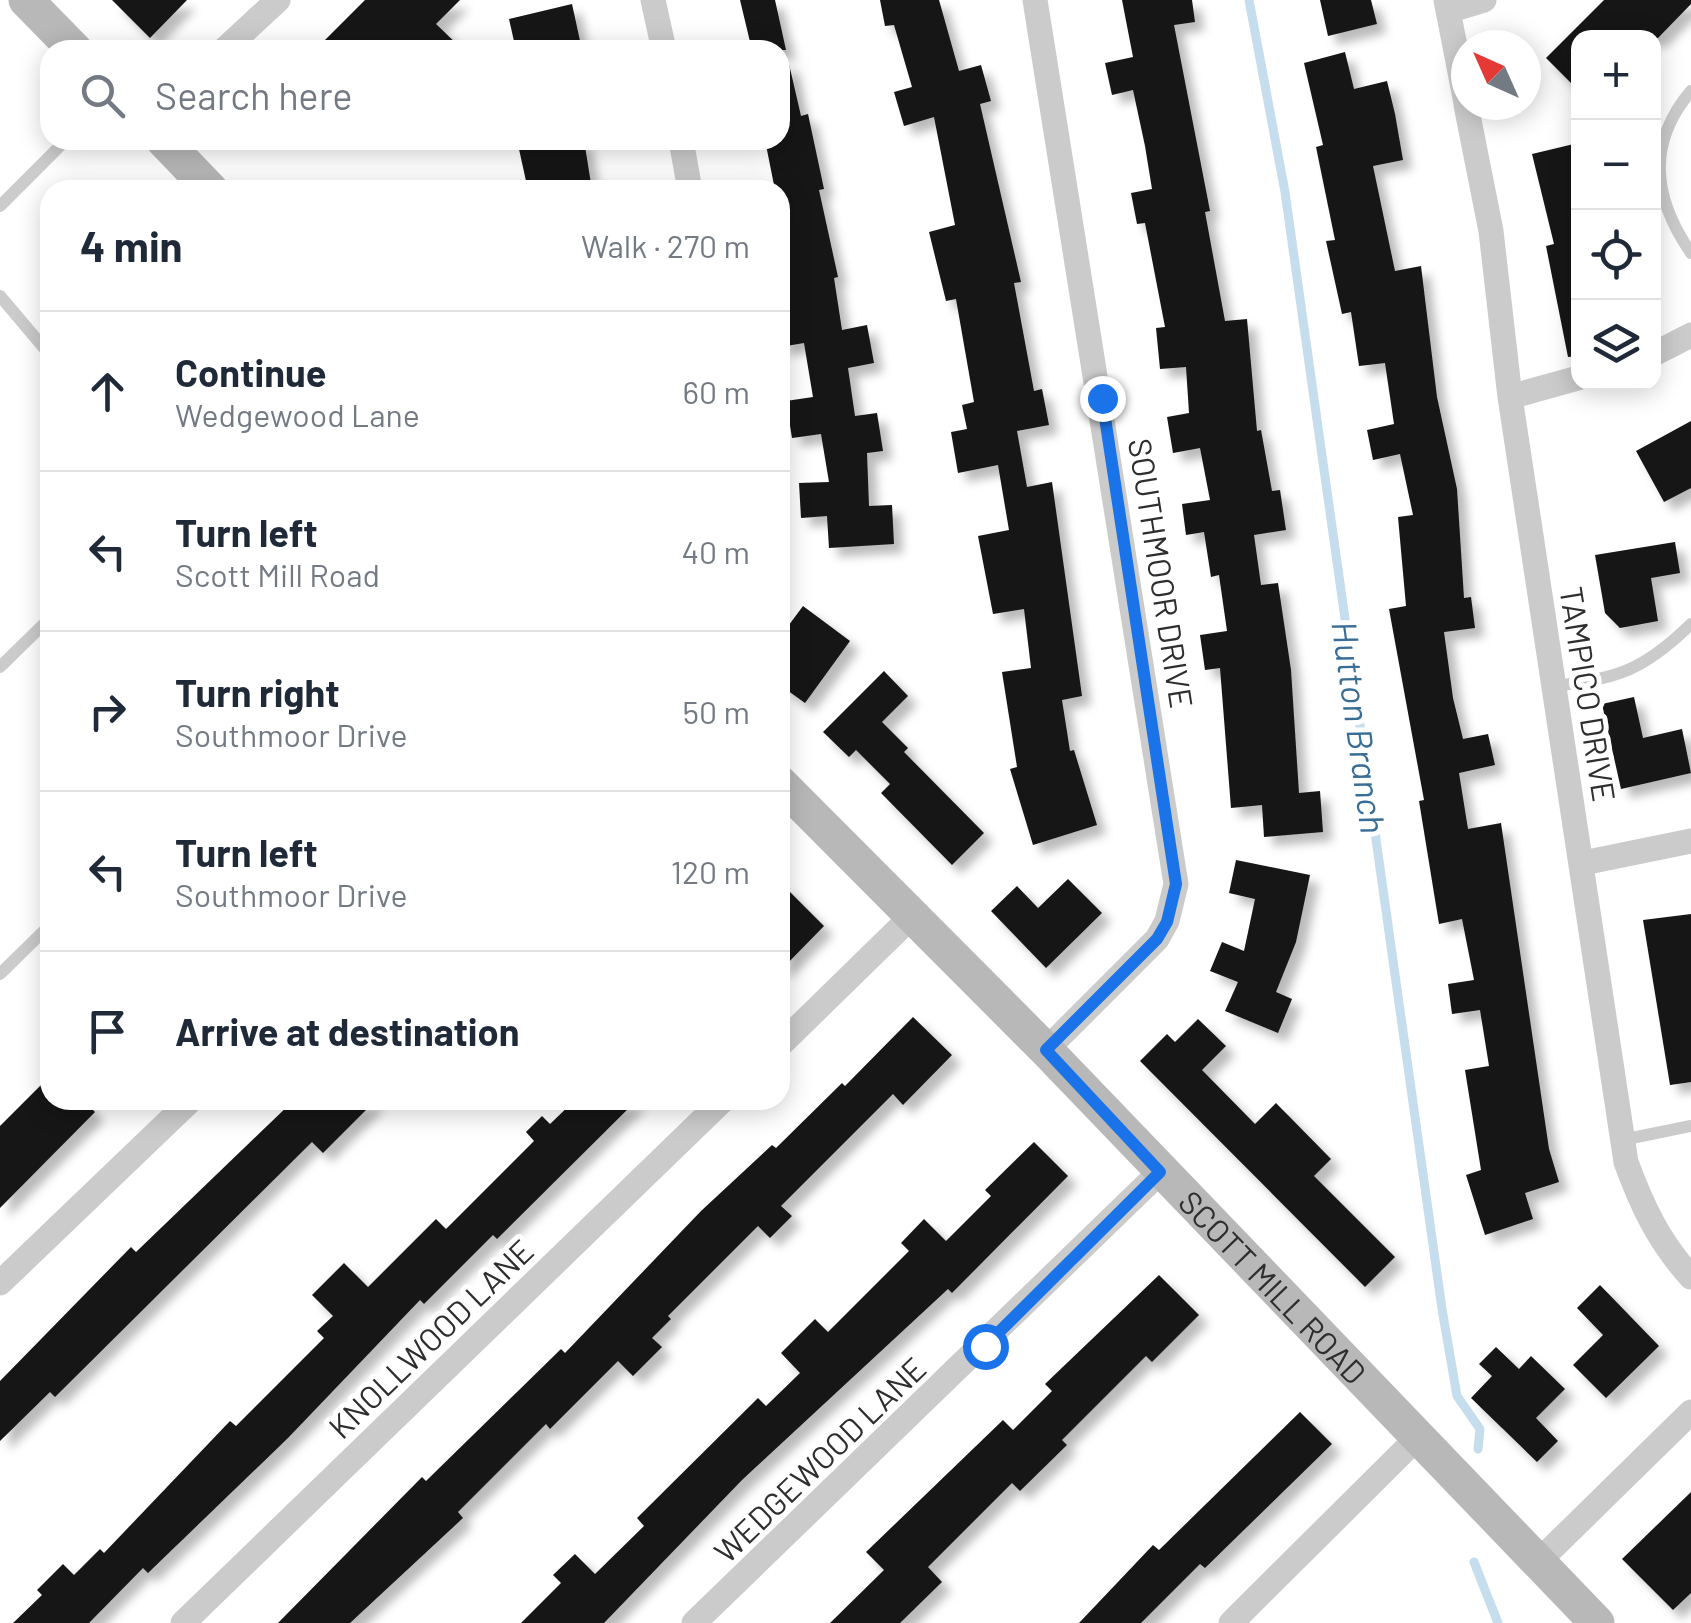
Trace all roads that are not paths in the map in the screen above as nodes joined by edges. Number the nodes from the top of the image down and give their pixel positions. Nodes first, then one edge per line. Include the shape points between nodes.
1 (26, 0) edge
2 (278, 0) edge
3 (652, 0) edge
4 (1035, 0) edge
5 (1484, 0) edge
6 (1447, 6) edge
7 (65, 40) edge
8 (235, 40) edge
9 (662, 40) edge
10 (1691, 91) edge
11 (1469, 120) edge
12 (56, 150) edge
13 (173, 150) edge
14 (683, 150) edge
15 (201, 180) edge
16 (688, 180) edge
17 (0, 206) edge
18 (1691, 253) edge
19 (0, 296) edge
20 (1691, 335) edge
21 (40, 342) edge
22 (1661, 350) edge
23 (1571, 380) edge
24 (1510, 397) junction
25 (1691, 624) edge
26 (40, 628) edge
27 (0, 667) edge
28 (1555, 686) junction
29 (790, 792) edge
30 (1691, 840) edge
31 (1583, 863) junction
32 (910, 918) junction
33 (40, 935) edge
34 (0, 974) edge
35 (790, 1034) edge
36 (1046, 1050) junction
37 (180, 1110) edge
38 (713, 1110) edge
39 (1691, 1126) edge
40 (1622, 1140) junction
41 (1160, 1172) junction
42 (1691, 1276) edge
43 (0, 1283) edge
44 (1691, 1412) edge
45 (1418, 1437) junction
46 (1538, 1562) junction
47 (183, 1623) edge
48 (694, 1623) edge
49 (1231, 1623) edge
50 (1597, 1623) edge

1 - 7 street
2 - 8 street
3 - 9 street
4 - 36 street, SOUTHMOOR DRIVE via 1176,884 1157,939
5 - 6 street
10 - 18 lane via 1669,117 1662,138 1661,188 1668,219
11 - 24 street, TAMPICO DRIVE via 1491,231
12 - 17 lane
13 - 15 street
14 - 16 street
19 - 21 lane
20 - 22 street
23 - 24 street
24 - 28 street, TAMPICO DRIVE
25 - 28 lane via 1663,651 1614,679
26 - 27 lane
28 - 31 street, TAMPICO DRIVE
29 - 32 street, SCOTT MILL ROAD
30 - 31 street
31 - 40 street, TAMPICO DRIVE
32 - 35 street
32 - 36 street, SCOTT MILL ROAD
33 - 34 lane
36 - 41 street, SCOTT MILL ROAD
37 - 43 street
38 - 47 street, KNOLLWOOD LANE
39 - 40 lane
40 - 42 street, TAMPICO DRIVE via 1642,1207
41 - 45 street, SCOTT MILL ROAD
41 - 48 street, WEDGEWOOD LANE
44 - 46 street
45 - 46 street, SCOTT MILL ROAD
45 - 49 street
46 - 50 street, SCOTT MILL ROAD

